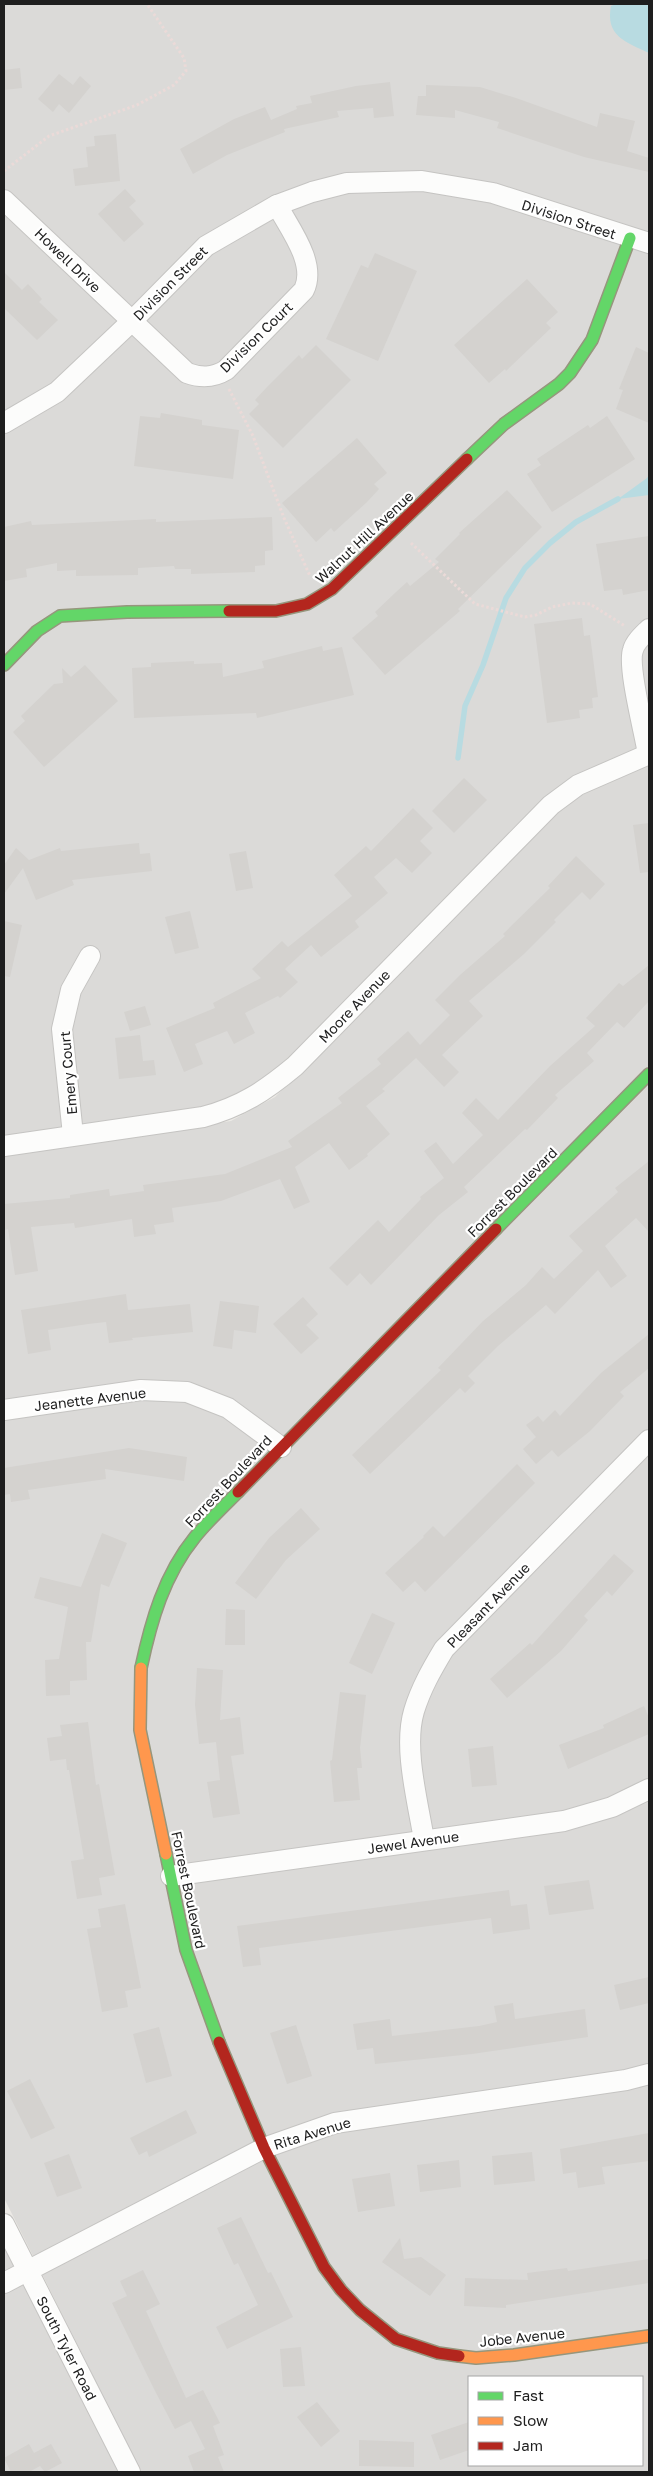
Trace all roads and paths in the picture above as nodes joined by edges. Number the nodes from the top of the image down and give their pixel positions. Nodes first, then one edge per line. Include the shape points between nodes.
1 (147, 4) edge
2 (4, 171) edge
3 (4, 200) edge
4 (277, 205) junction
5 (630, 238) junction
6 (649, 243) edge
7 (132, 322) junction
8 (222, 372) junction
9 (4, 423) edge
10 (396, 529) junction
11 (316, 600) junction
12 (645, 633) edge
13 (4, 665) edge
14 (649, 754) edge
15 (90, 956) dead end
16 (649, 1074) edge
17 (73, 1135) junction
18 (4, 1146) edge
19 (4, 1410) edge
20 (649, 1440) edge
21 (281, 1447) junction
22 (649, 1788) edge
23 (424, 1840) junction
24 (171, 1876) junction
25 (649, 2074) edge
26 (264, 2148) junction
27 (4, 2224) edge
28 (27, 2271) junction
29 (4, 2283) edge
30 (649, 2336) edge
31 (130, 2472) edge

1 - 2 path via 184,58 186,71 174,86 137,105 49,136
3 - 7 street, Howell Drive
4 - 5 street, Division Street via 346,183 422,181 493,193
4 - 7 street, Division Street via 206,246
4 - 8 street, Division Court via 302,254 308,281 304,290
5 - 6 street, Division Street
5 - 10 street, Walnut Hill Avenue via 592,340 579,362 559,384 504,424
7 - 8 street, Division Court via 187,373 200,377 216,376
7 - 9 street, Division Street via 56,392
8 - 11 path via 253,436 284,518 309,571
10 - 11 street, Walnut Hill Avenue via 352,572
10 - 12 path via 475,604 525,617 552,607 590,604
11 - 13 street, Walnut Hill Avenue via 276,611 67,614 51,620 37,631
12 - 14 street via 632,651
14 - 17 street, Moore Avenue via 578,785 550,805 274,1084 230,1110 203,1117
15 - 17 street, Emery Court via 71,990 62,1029
16 - 21 street, Forrest Boulevard
17 - 18 street, Moore Avenue
19 - 21 street, Jeanette Avenue via 141,1390 187,1392 228,1408
20 - 23 street, Pleasant Avenue via 444,1649 427,1678 414,1712 410,1746
21 - 24 street, Forrest Boulevard via 195,1537 166,1583 150,1624 140,1671 140,1730
22 - 23 street, Jewel Avenue via 612,1807 564,1821
23 - 24 street, Jewel Avenue
24 - 26 street, Forrest Boulevard via 186,1950 210,2022
25 - 26 street, Rita Avenue via 336,2123
26 - 28 street, Rita Avenue
26 - 30 street, Jobe Avenue via 324,2267 360,2310 396,2339 438,2353 476,2358
27 - 28 street, South Tyler Road
28 - 29 street, Rita Avenue
28 - 31 street, South Tyler Road

